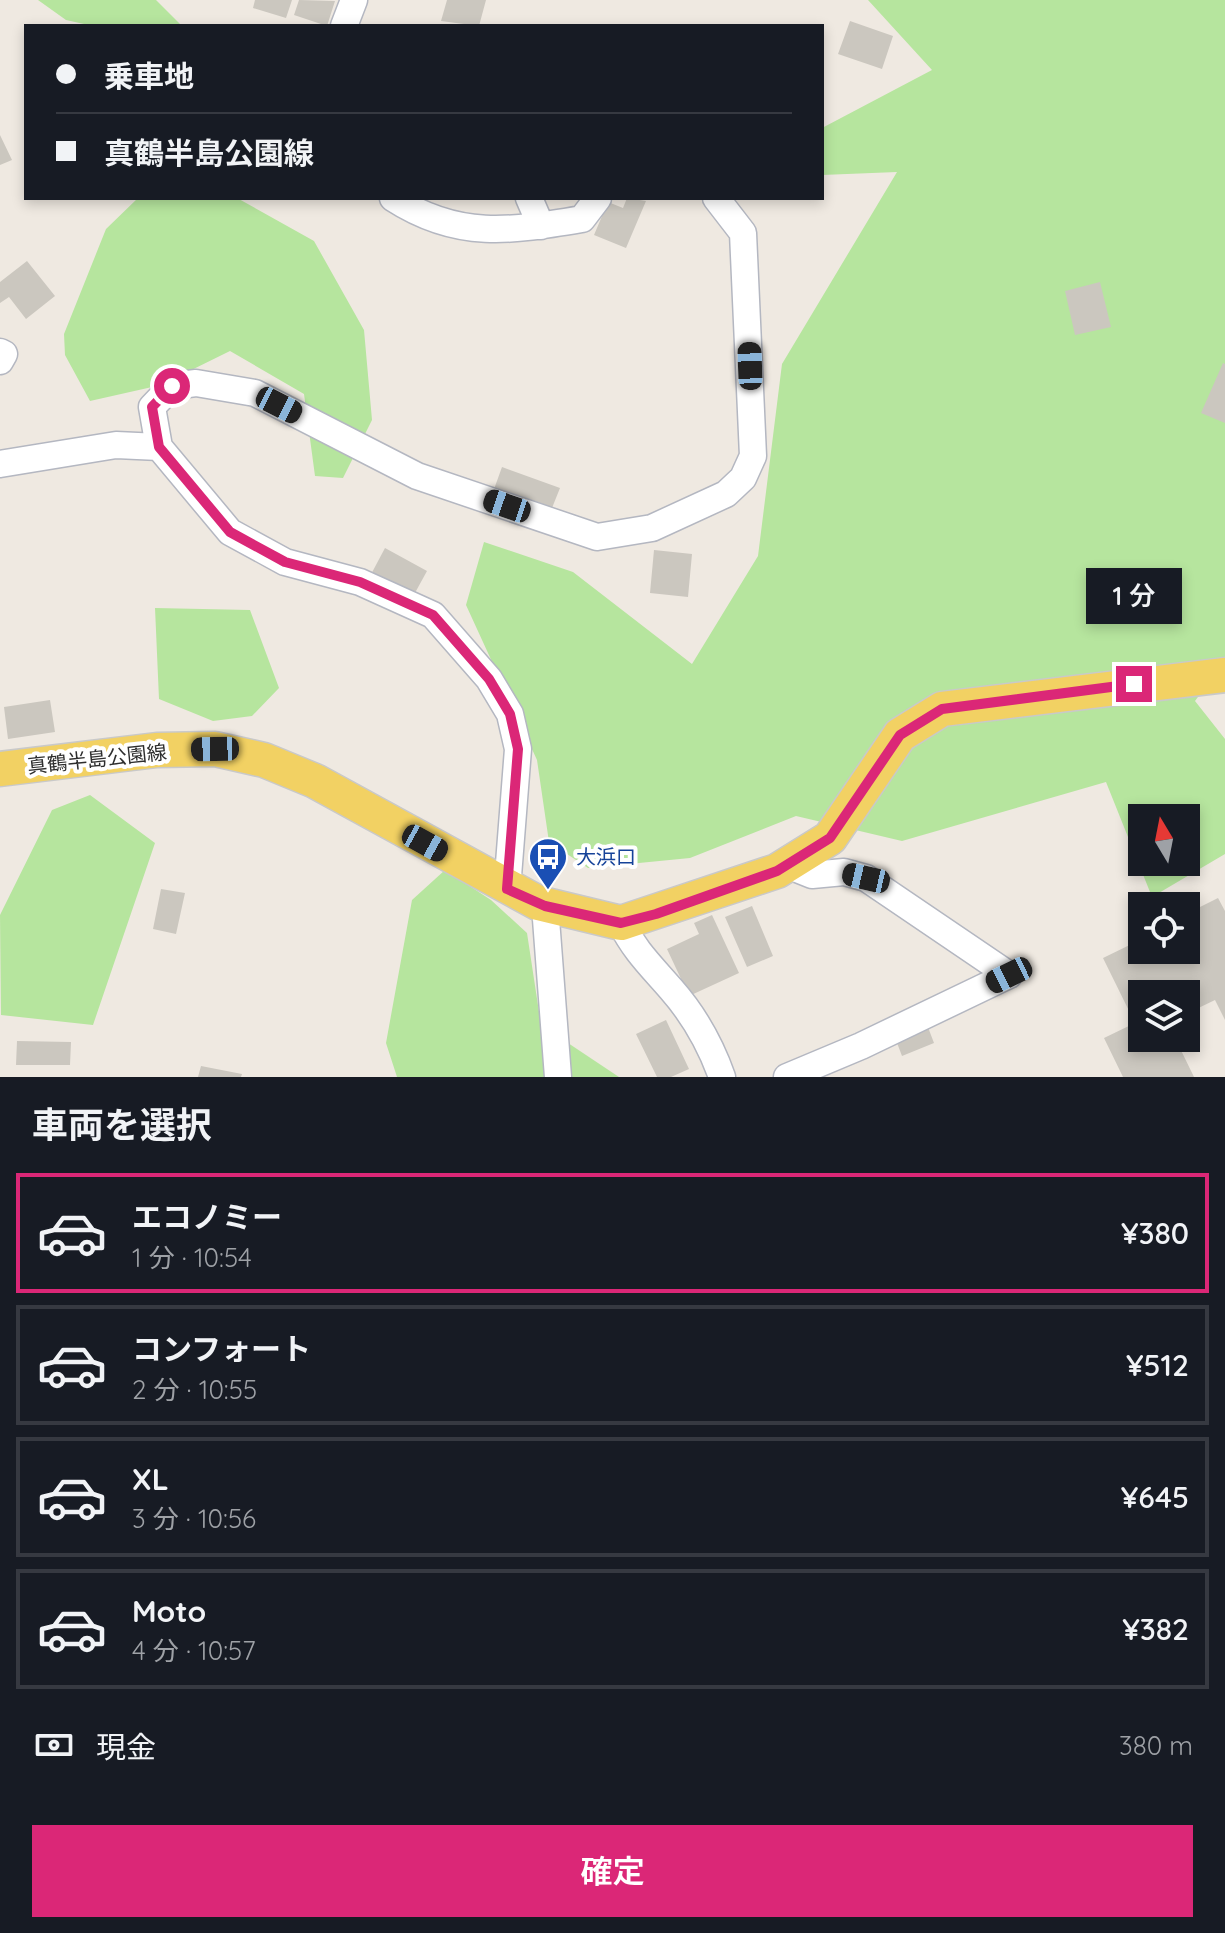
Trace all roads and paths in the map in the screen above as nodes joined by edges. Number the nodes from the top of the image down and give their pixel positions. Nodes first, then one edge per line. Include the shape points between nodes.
1 (354, 0) edge
2 (345, 24) edge
3 (397, 200) edge
4 (530, 200) edge
5 (596, 200) edge
6 (718, 200) edge
7 (541, 226) junction
8 (0, 352) edge
9 (0, 361) edge
10 (159, 447) junction
11 (0, 464) edge
12 (1225, 675) edge
13 (0, 769) edge
14 (787, 865) junction
15 (507, 889) junction
16 (545, 906) junction
17 (621, 923) junction
18 (558, 1077) edge
19 (722, 1077) edge
20 (787, 1077) edge

1 - 2 street
3 - 7 street via 458,228 505,231
4 - 7 street
5 - 7 street via 582,219
6 - 10 street via 743,233 753,456 743,478 726,494 686,515 652,528 597,537 417,476 255,393 196,383 172,386 152,407
8 - 9 street
10 - 11 street via 116,445
10 - 15 street via 230,532 285,562 360,582 433,615 471,657 510,714 518,749
12 - 14 main road via 942,709 900,735 830,838
13 - 15 main road, 真鶴半島公園線 via 157,750 215,749 264,760 315,781
14 - 17 main road
14 - 20 street via 812,875 844,872 866,878 1009,975
15 - 16 main road, 真鶴半島公園線
16 - 17 main road, 真鶴半島公園線
16 - 18 street
17 - 19 street via 633,948 673,991 713,1052

